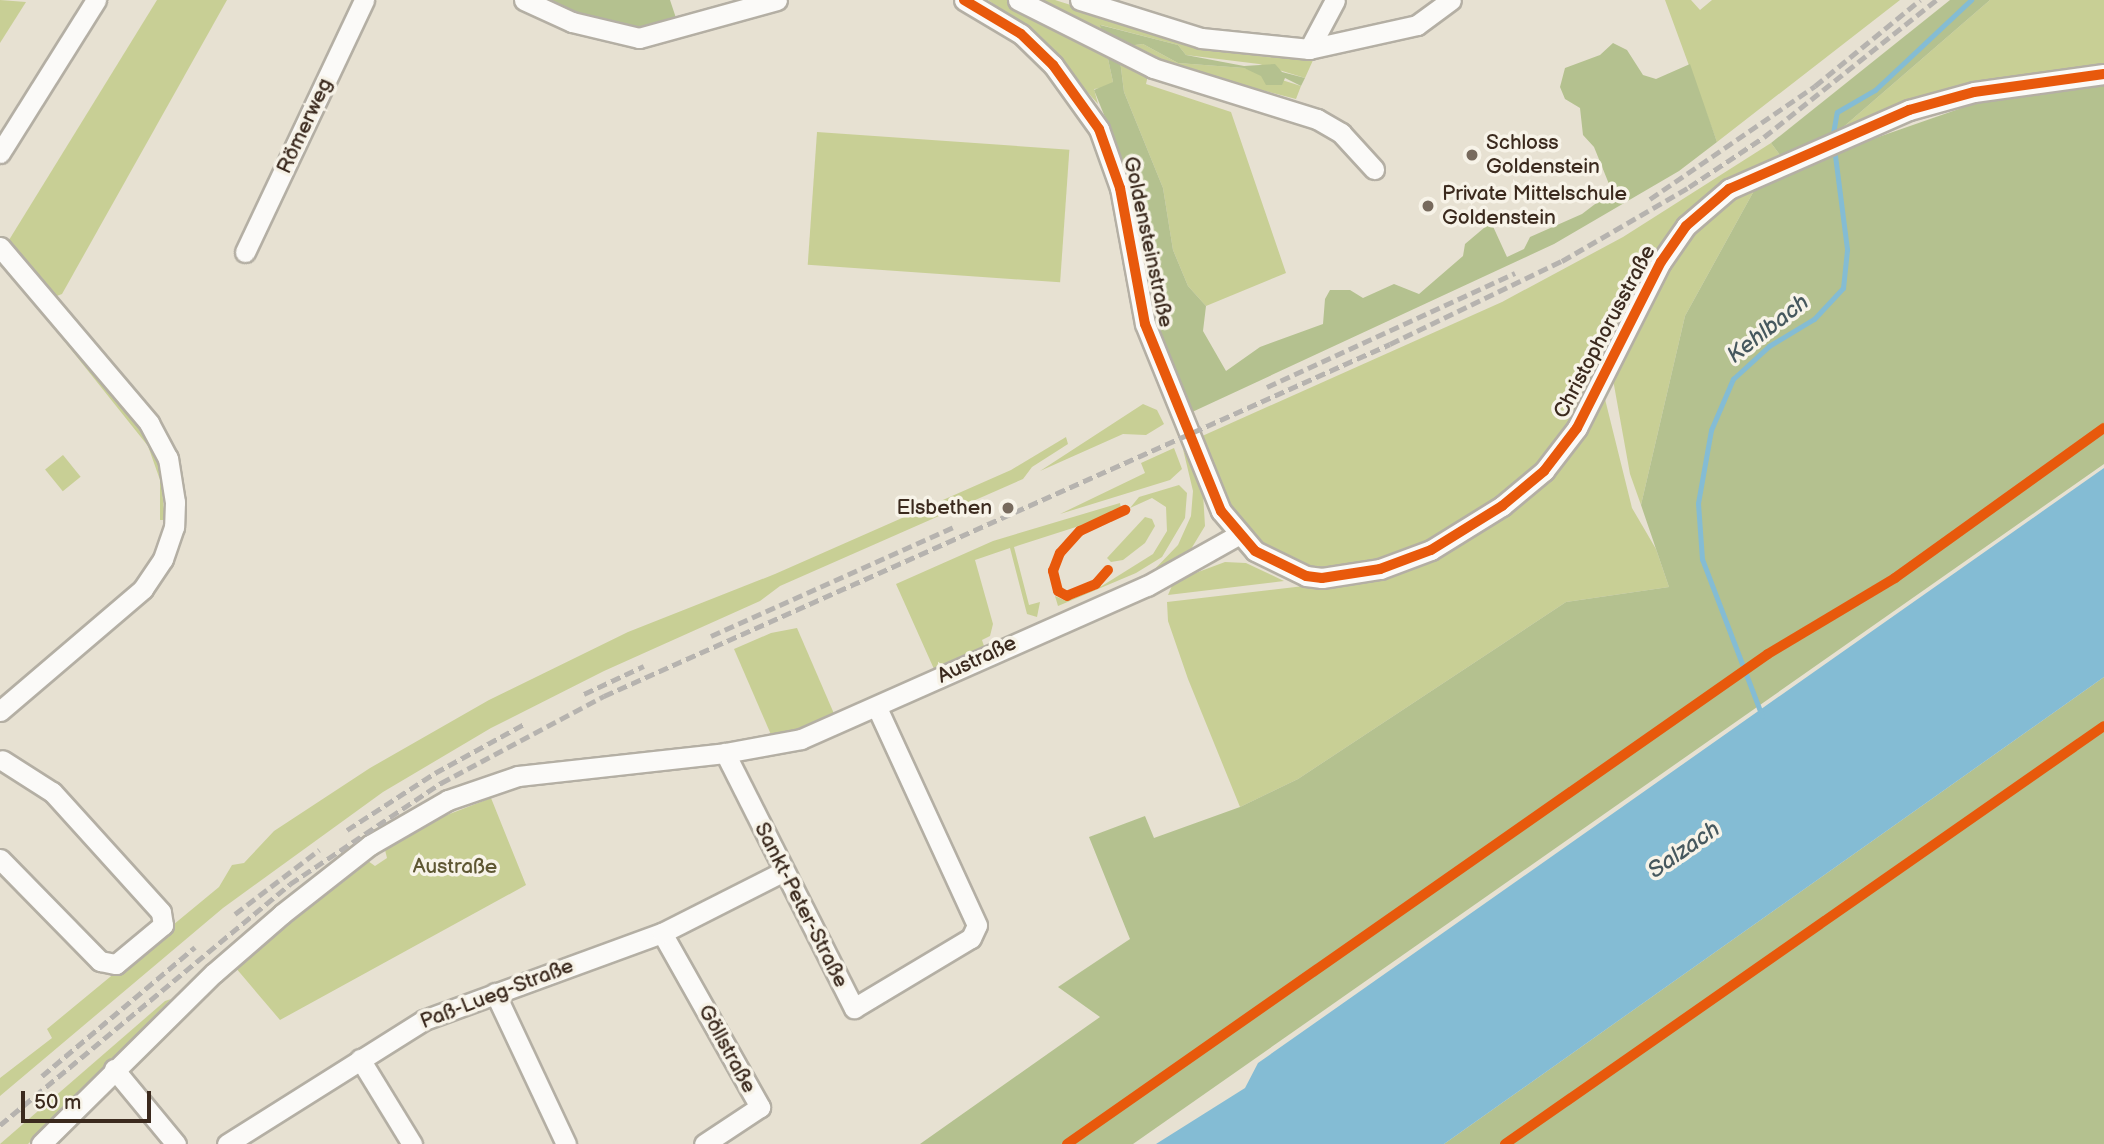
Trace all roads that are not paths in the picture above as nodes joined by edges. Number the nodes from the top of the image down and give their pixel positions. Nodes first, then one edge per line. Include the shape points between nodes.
1 (96, 0) edge
2 (364, 0) edge
3 (524, 0) edge
4 (777, 0) edge
5 (964, 0) edge
6 (1018, 0) edge
7 (1080, 0) edge
8 (1335, 0) edge
9 (1451, 0) edge
10 (1101, 3) edge
11 (1128, 8) edge
12 (1310, 50) junction
13 (2104, 74) edge
14 (0, 153) edge
15 (1374, 169) dead end
16 (0, 247) edge
17 (245, 252) dead end
18 (1238, 535) junction
19 (877, 708) junction
20 (0, 712) edge
21 (725, 753) junction
22 (1, 763) edge
23 (0, 859) edge
24 (782, 872) junction
25 (662, 933) junction
26 (495, 993) junction
27 (360, 1059) junction
28 (114, 1069) junction
29 (41, 1144) edge
30 (176, 1144) edge
31 (227, 1144) edge
32 (412, 1144) edge
33 (566, 1144) edge
34 (704, 1144) edge

1 - 14 street
2 - 17 street, Römerweg
3 - 4 street via 572,22 639,37
5 - 18 street, Goldensteinstraße via 1021,34 1053,65 1099,128 1120,188 1135,286 1158,364 1221,510
6 - 15 street via 1153,68 1317,119 1341,133
7 - 10 street
8 - 12 street
9 - 12 street via 1418,25
10 - 11 street
11 - 12 street via 1200,38
13 - 18 street, Christophorusstraße via 1974,92 1909,110 1729,189 1686,226 1644,293 1577,428 1544,471 1492,512 1406,561 1339,576 1306,576 1277,565
16 - 20 street via 154,431 168,458 174,502 174,527 143,589
18 - 19 street, Austraße via 1147,586 1012,643
19 - 21 street, Austraße via 801,738
19 - 24 street, Sankt-Peter-Straße via 974,912 977,925 971,938 854,1008
21 - 24 street, Sankt-Peter-Straße
21 - 28 street, Austraße via 518,776 448,800 397,828 328,876 214,972
22 - 23 street via 52,792 161,912 163,925 116,964 100,961
24 - 25 street, Paß-Lueg-Straße
25 - 26 street, Paß-Lueg-Straße
25 - 34 street, Göllstraße via 760,1107
26 - 27 street, Paß-Lueg-Straße via 424,1020
26 - 33 street
27 - 31 street, Paß-Lueg-Straße
27 - 32 street
28 - 29 street, Austraße
28 - 30 street

